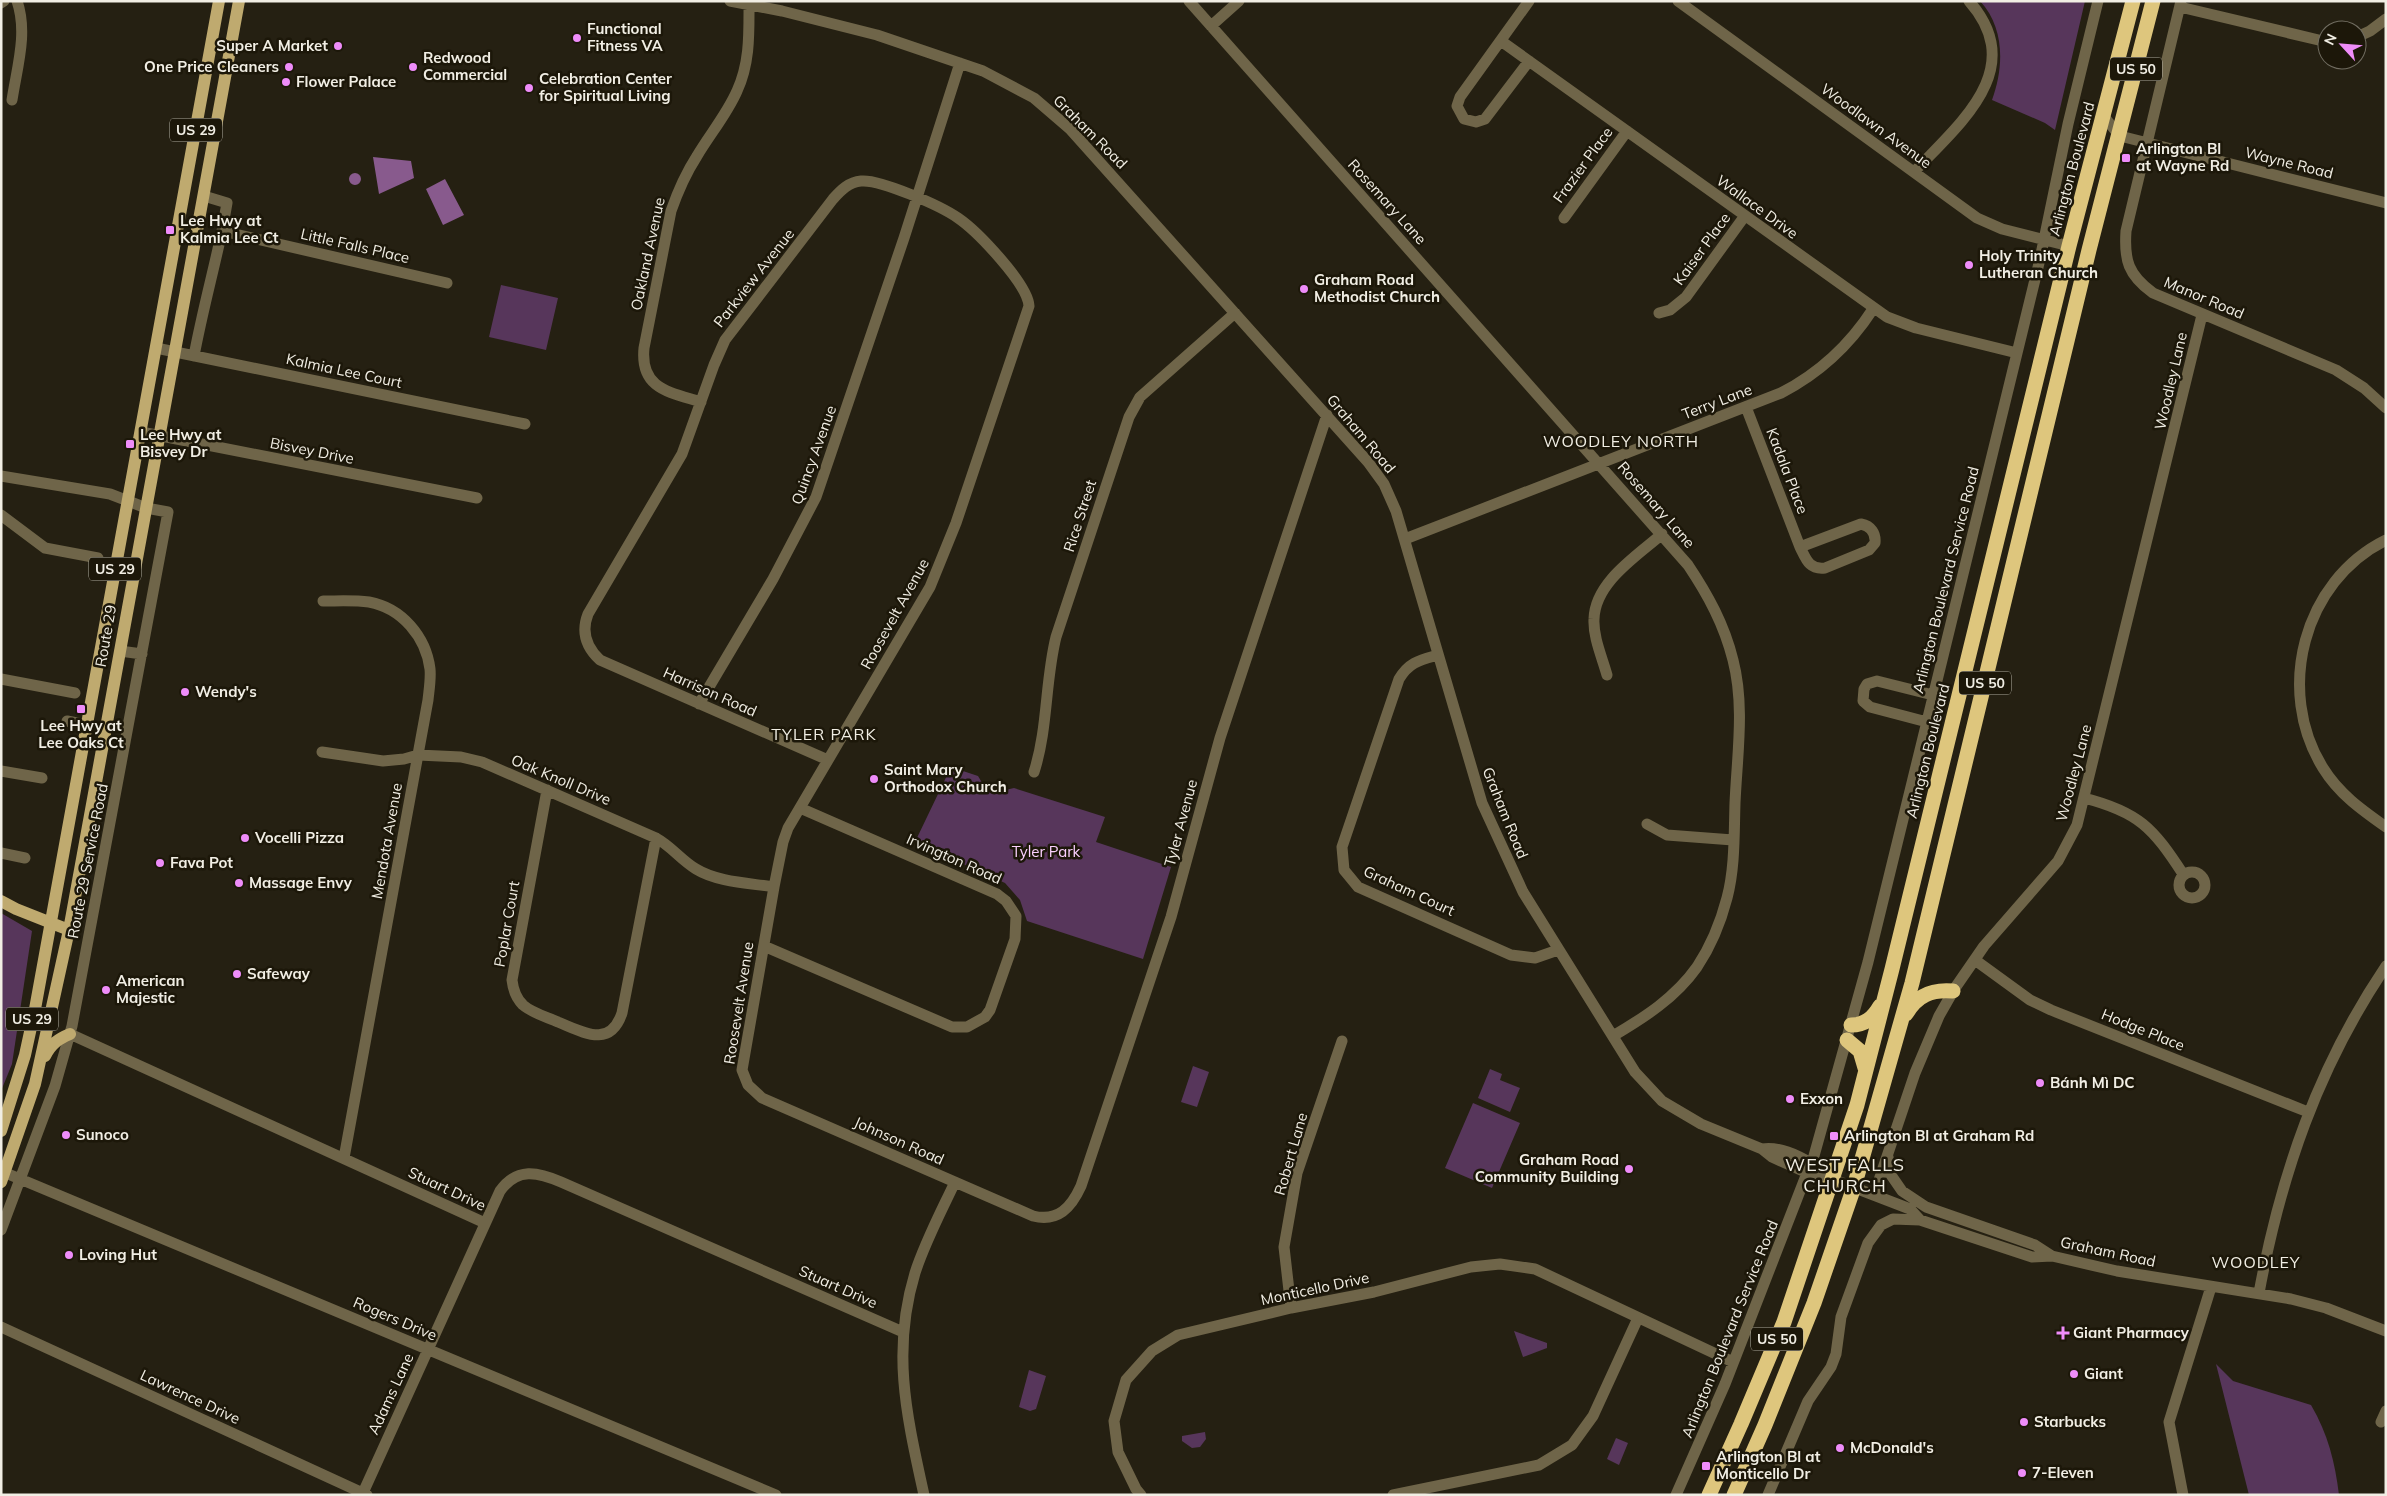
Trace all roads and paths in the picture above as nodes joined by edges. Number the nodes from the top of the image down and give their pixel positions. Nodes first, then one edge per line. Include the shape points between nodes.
1 (17, 1) edge
2 (219, 1) edge
3 (239, 1) edge
4 (730, 1) edge
5 (1189, 1) edge
6 (1239, 1) edge
7 (1529, 1) edge
8 (1969, 1) edge
9 (2098, 1) edge
10 (2134, 1) edge
11 (2153, 1) edge
12 (754, 3) edge
13 (1683, 3) edge
14 (2181, 4) edge
15 (2386, 19) edge
16 (1211, 26) junction
17 (2367, 32) edge
18 (2317, 39) edge
19 (1501, 41) junction
20 (1529, 60) junction
21 (960, 63) junction
22 (12, 100) dead end
23 (2105, 118) junction
24 (1627, 131) junction
25 (2120, 136) junction
26 (2147, 143) junction
27 (1914, 172) junction
28 (204, 196) junction
29 (916, 198) junction
30 (2386, 203) edge
31 (1744, 217) junction
32 (1564, 218) dead end
33 (222, 231) junction
34 (2044, 238) junction
35 (2069, 246) junction
36 (447, 283) dead end
37 (2082, 284) junction
38 (1873, 309) junction
39 (1235, 313) junction
40 (1659, 313) dead end
41 (2202, 315) junction
42 (156, 348) junction
43 (175, 352) junction
44 (2017, 353) junction
45 (194, 356) junction
46 (701, 402) junction
47 (1746, 407) junction
48 (2386, 408) edge
49 (1327, 415) junction
50 (525, 424) dead end
51 (140, 432) junction
52 (160, 437) junction
53 (1600, 464) junction
54 (1, 476) edge
55 (477, 498) dead end
56 (128, 501) junction
57 (146, 508) junction
58 (1, 515) edge
59 (1662, 534) junction
60 (1405, 539) junction
61 (2386, 540) edge
62 (1800, 546) junction
63 (98, 558) dead end
64 (323, 600) dead end
65 (587, 643) joint
66 (120, 651) junction
67 (142, 654) junction
68 (1438, 655) junction
69 (1607, 675) dead end
70 (1, 679) edge
71 (75, 693) dead end
72 (1933, 695) junction
73 (699, 704) junction
74 (67, 722) dead end
75 (1927, 722) junction
76 (87, 725) junction
77 (322, 752) dead end
78 (418, 754) junction
79 (828, 760) junction
80 (1, 771) edge
81 (1034, 772) dead end
82 (42, 778) dead end
83 (547, 790) junction
84 (2084, 798) junction
85 (800, 808) junction
86 (1647, 824) dead end
87 (2386, 827) edge
88 (656, 838) junction
89 (1733, 840) junction
90 (1, 854) edge
91 (25, 858) dead end
92 (1344, 870) junction
93 (2183, 874) dead end
94 (1333, 876) dead end
95 (774, 887) junction
96 (1, 901) edge
97 (50, 923) junction
98 (69, 930) junction
99 (89, 934) junction
100 (764, 946) junction
101 (1558, 950) junction
102 (1975, 960) junction
103 (2386, 966) edge
104 (1953, 991) junction
105 (1885, 998) junction
106 (1851, 1025) junction
107 (1900, 1026) junction
108 (70, 1034) junction
109 (1613, 1036) junction
110 (1342, 1040) dead end
111 (1847, 1040) junction
112 (40, 1065) junction
113 (1866, 1071) junction
114 (748, 1085) joint
115 (2308, 1112) junction
116 (1, 1131) edge
117 (1888, 1155) junction
118 (344, 1158) junction
119 (1810, 1168) junction
120 (2, 1175) edge
121 (20, 1179) junction
122 (1832, 1179) junction
123 (955, 1182) junction
124 (1854, 1188) junction
125 (1874, 1195) junction
126 (1926, 1207) junction
127 (1910, 1209) junction
128 (1041, 1218) joint
129 (1920, 1220) junction
130 (485, 1224) junction
131 (1, 1230) edge
132 (2052, 1256) junction
133 (2211, 1287) junction
134 (2259, 1293) junction
135 (1291, 1308) junction
136 (1638, 1318) junction
137 (1, 1327) edge
138 (2386, 1331) edge
139 (903, 1332) junction
140 (428, 1349) junction
141 (1733, 1362) junction
142 (2386, 1411) edge
143 (2381, 1422) dead end
144 (364, 1494) edge
145 (776, 1495) edge
146 (924, 1495) edge
147 (1141, 1495) edge
148 (1393, 1495) edge
149 (1676, 1495) edge
150 (1709, 1495) edge
151 (1734, 1495) edge
152 (1768, 1495) edge
153 (2183, 1495) edge

1 - 22 street via 22,43
2 - 42 main road, Route 29 / US 29
3 - 28 main road, Route 29 / US 29
4 - 12 street, Graham Road
5 - 16 street, Rosemary Lane
6 - 16 street
7 - 19 street
8 - 27 street via 1982,20 1990,41 1989,79 1970,112
9 - 34 street, Arlington Boulevard Service Road
10 - 23 highway, Arlington Boulevard / US 50
11 - 25 highway, US 50
12 - 21 street, Graham Road via 877,35
12 - 46 street, Oakland Avenue via 743,75 729,107 678,190 671,211 644,348 643,365 651,381 666,391
13 - 27 street, Woodlawn Avenue
14 - 18 street
14 - 26 street
15 - 17 street
16 - 53 street, Rosemary Lane
19 - 20 street, Wallace Drive
19 - 20 street via 1460,97 1458,106 1464,119 1476,122 1485,119
20 - 24 street, Wallace Drive
21 - 29 street
21 - 39 street, Graham Road via 1005,81 1050,111 1083,143
23 - 25 street
23 - 35 highway, Arlington Boulevard / US 50
24 - 31 street, Wallace Drive
24 - 32 street, Frazier Place
25 - 26 street, Wayne Road
25 - 37 highway, US 50
26 - 30 street, Wayne Road
26 - 41 street, Manor Road via 2126,231 2126,258 2142,285
27 - 34 street, Woodlawn Avenue via 1988,224
28 - 33 street via 227,203
28 - 43 main road, Route 29 / US 29
29 - 46 street, Parkview Avenue via 866,181 844,188 736,323 725,340
29 - 73 street, Quincy Avenue via 816,497 773,579
29 - 79 street, Roosevelt Avenue via 956,216 975,232 1021,283 1029,306 930,587
31 - 38 street, Wallace Drive
31 - 40 street, Kaiser Place via 1686,297 1670,310
33 - 36 street, Little Falls Place
33 - 45 street
34 - 35 street, Woodlawn Avenue
34 - 44 street, Arlington Boulevard Service Road
35 - 37 highway via 2079,255
35 - 105 highway, Arlington Boulevard / US 50
37 - 107 highway, US 50
38 - 44 street, Wallace Drive via 1901,324
38 - 47 street, Terry Lane via 1851,341 1811,377
39 - 49 street, Graham Road
39 - 81 street, Rice Street via 1140,397 1132,408 1056,637
41 - 48 street, Manor Road via 2336,370 2364,388
41 - 84 street, Woodley Lane
42 - 43 street, Kalmia Lee Court
42 - 51 main road, Route 29 / US 29
43 - 45 street, Kalmia Lee Court
43 - 52 main road, Route 29 / US 29
44 - 72 street, Arlington Boulevard Service Road
45 - 50 street, Kalmia Lee Court
46 - 65 street, Parkview Avenue via 682,454 588,614 585,628
47 - 53 street, Terry Lane
47 - 62 street, Kadala Place
49 - 60 street, Graham Road via 1384,484
49 - 128 street, Tyler Avenue via 1220,738 1171,916 1081,1186 1074,1201 1063,1212
51 - 52 street, Bisvey Drive
51 - 56 main road, Route 29 / US 29
52 - 55 street, Bisvey Drive
52 - 57 main road, Route 29 / US 29
53 - 59 street, Rosemary Lane
53 - 60 street, Terry Lane
54 - 56 street via 110,494
56 - 57 street
56 - 76 main road, Route 29 / US 29
57 - 66 main road, Route 29 / US 29
57 - 67 street, Route 29 Service Road via 168,512
58 - 63 street via 45,548
59 - 69 street via 1613,578 1599,597 1594,618 1595,632
59 - 89 street, Rosemary Lane via 1709,597 1725,630 1734,661 1739,710
60 - 68 street, Graham Road
61 - 87 street via 2362,555 2340,575 2320,603 2302,650 2298,684 2305,728 2323,768 2348,798
62 - 62 street, Kadala Place via 1861,524 1870,527 1876,538 1869,550 1818,569 1808,563
64 - 78 street, Mendota Avenue via 381,605 406,621 421,640 426,650 430,678
65 - 73 street, Harrison Road via 600,660
66 - 67 street
66 - 98 main road, Route 29 / US 29
67 - 99 street, Route 29 Service Road
68 - 92 street, Graham Court via 1413,662 1399,679 1342,847
68 - 101 street, Graham Road via 1482,803 1523,892
70 - 71 street
72 - 75 street, Arlington Boulevard Service Road
72 - 75 street via 1877,681 1867,684 1864,690 1863,701 1870,707
73 - 79 street, Harrison Road
74 - 76 street
75 - 106 street, Arlington Boulevard Service Road
76 - 97 main road, Route 29 / US 29
77 - 78 street, Oak Knoll Drive via 383,761
78 - 83 street, Oak Knoll Drive via 440,754 482,762
78 - 118 street, Mendota Avenue
79 - 85 street, Roosevelt Avenue
80 - 82 street
83 - 88 street, Oak Knoll Drive
83 - 88 street, Poplar Court via 512,980 517,996 529,1010 592,1036 605,1034 617,1026
84 - 93 street via 2110,805 2139,819 2157,837
84 - 102 street, Woodley Lane via 2077,825 2058,861
85 - 95 street, Roosevelt Avenue via 783,842
85 - 100 street, Irvington Road via 997,894 1016,916 1015,939 990,1010 977,1023 959,1028
86 - 89 street via 1667,835
88 - 95 street, Oak Knoll Drive via 701,872
89 - 109 street, Rosemary Lane via 1727,897 1719,922 1697,966 1666,1001
90 - 91 street
92 - 94 street
92 - 101 street, Graham Court via 1358,886 1511,955 1534,958
95 - 100 street, Roosevelt Avenue
96 - 97 main road
97 - 98 main road
97 - 116 main road, Route 29 / US 29 via 24,1055
98 - 99 street
98 - 112 main road, Route 29 / US 29
99 - 108 street, Route 29 Service Road
100 - 114 street, Roosevelt Avenue via 742,1061
101 - 109 street, Graham Road
102 - 104 street, Woodley Lane
102 - 115 street, Hodge Place via 2030,1000 2051,1010
103 - 115 street via 2355,1016
104 - 107 highway via 1933,992 1918,998
104 - 117 street, Woodley Lane via 1927,1043
105 - 106 highway via 1869,1021
105 - 113 highway, Arlington Boulevard / US 50
106 - 111 street, Arlington Boulevard Service Road
107 - 124 highway, US 50
108 - 112 main road via 59,1038 50,1047
108 - 118 street, Stuart Drive
108 - 121 street, Route 29 Service Road via 55,1086
109 - 119 street, Graham Road via 1636,1072 1662,1101 1701,1124 1762,1149 1772,1147
110 - 135 street, Robert Lane via 1297,1173 1284,1247
111 - 113 highway via 1860,1050
111 - 119 street, Arlington Boulevard Service Road
112 - 120 main road, Route 29 / US 29 via 27,1114
113 - 122 highway, Arlington Boulevard / US 50
114 - 123 street, Johnson Road via 762,1098
115 - 134 street via 2278,1200
117 - 125 street, Woodley Lane
117 - 126 street via 1891,1175 1902,1191
118 - 130 street, Stuart Drive
119 - 122 street, Graham Road
119 - 141 street, Arlington Boulevard Service Road
120 - 121 street, Rogers Drive
121 - 131 street, Route 29 Service Road
121 - 140 street, Rogers Drive
122 - 124 street, Graham Road
122 - 150 highway, Arlington Boulevard / US 50 via 1784,1322
123 - 128 street, Johnson Road
123 - 139 street via 916,1272
124 - 125 street, Graham Road
124 - 151 highway, US 50 via 1796,1352
125 - 127 street, Graham Road
126 - 127 street
126 - 132 street via 2035,1245
127 - 129 street, Graham Road
129 - 132 street, Graham Road via 2032,1257
129 - 152 street via 1893,1219 1881,1225 1868,1243 1841,1317 1832,1367 1808,1401
130 - 139 street, Stuart Drive via 504,1185 522,1173 542,1174
130 - 140 street, Adams Lane
132 - 133 street, Graham Road
133 - 134 street, Graham Road
133 - 153 street via 2169,1422
134 - 138 street, Graham Road via 2326,1308
135 - 136 street, Monticello Drive via 1374,1292 1471,1267 1500,1264 1535,1269
135 - 147 street, Monticello Drive via 1178,1335 1152,1350 1126,1380 1114,1421 1118,1452
136 - 141 street, Monticello Drive
136 - 148 street via 1593,1416 1572,1445 1539,1464
137 - 144 street, Lawrence Drive
139 - 146 street via 904,1403
140 - 144 street, Adams Lane
140 - 145 street, Rogers Drive
141 - 149 street, Arlington Boulevard Service Road
142 - 143 street

